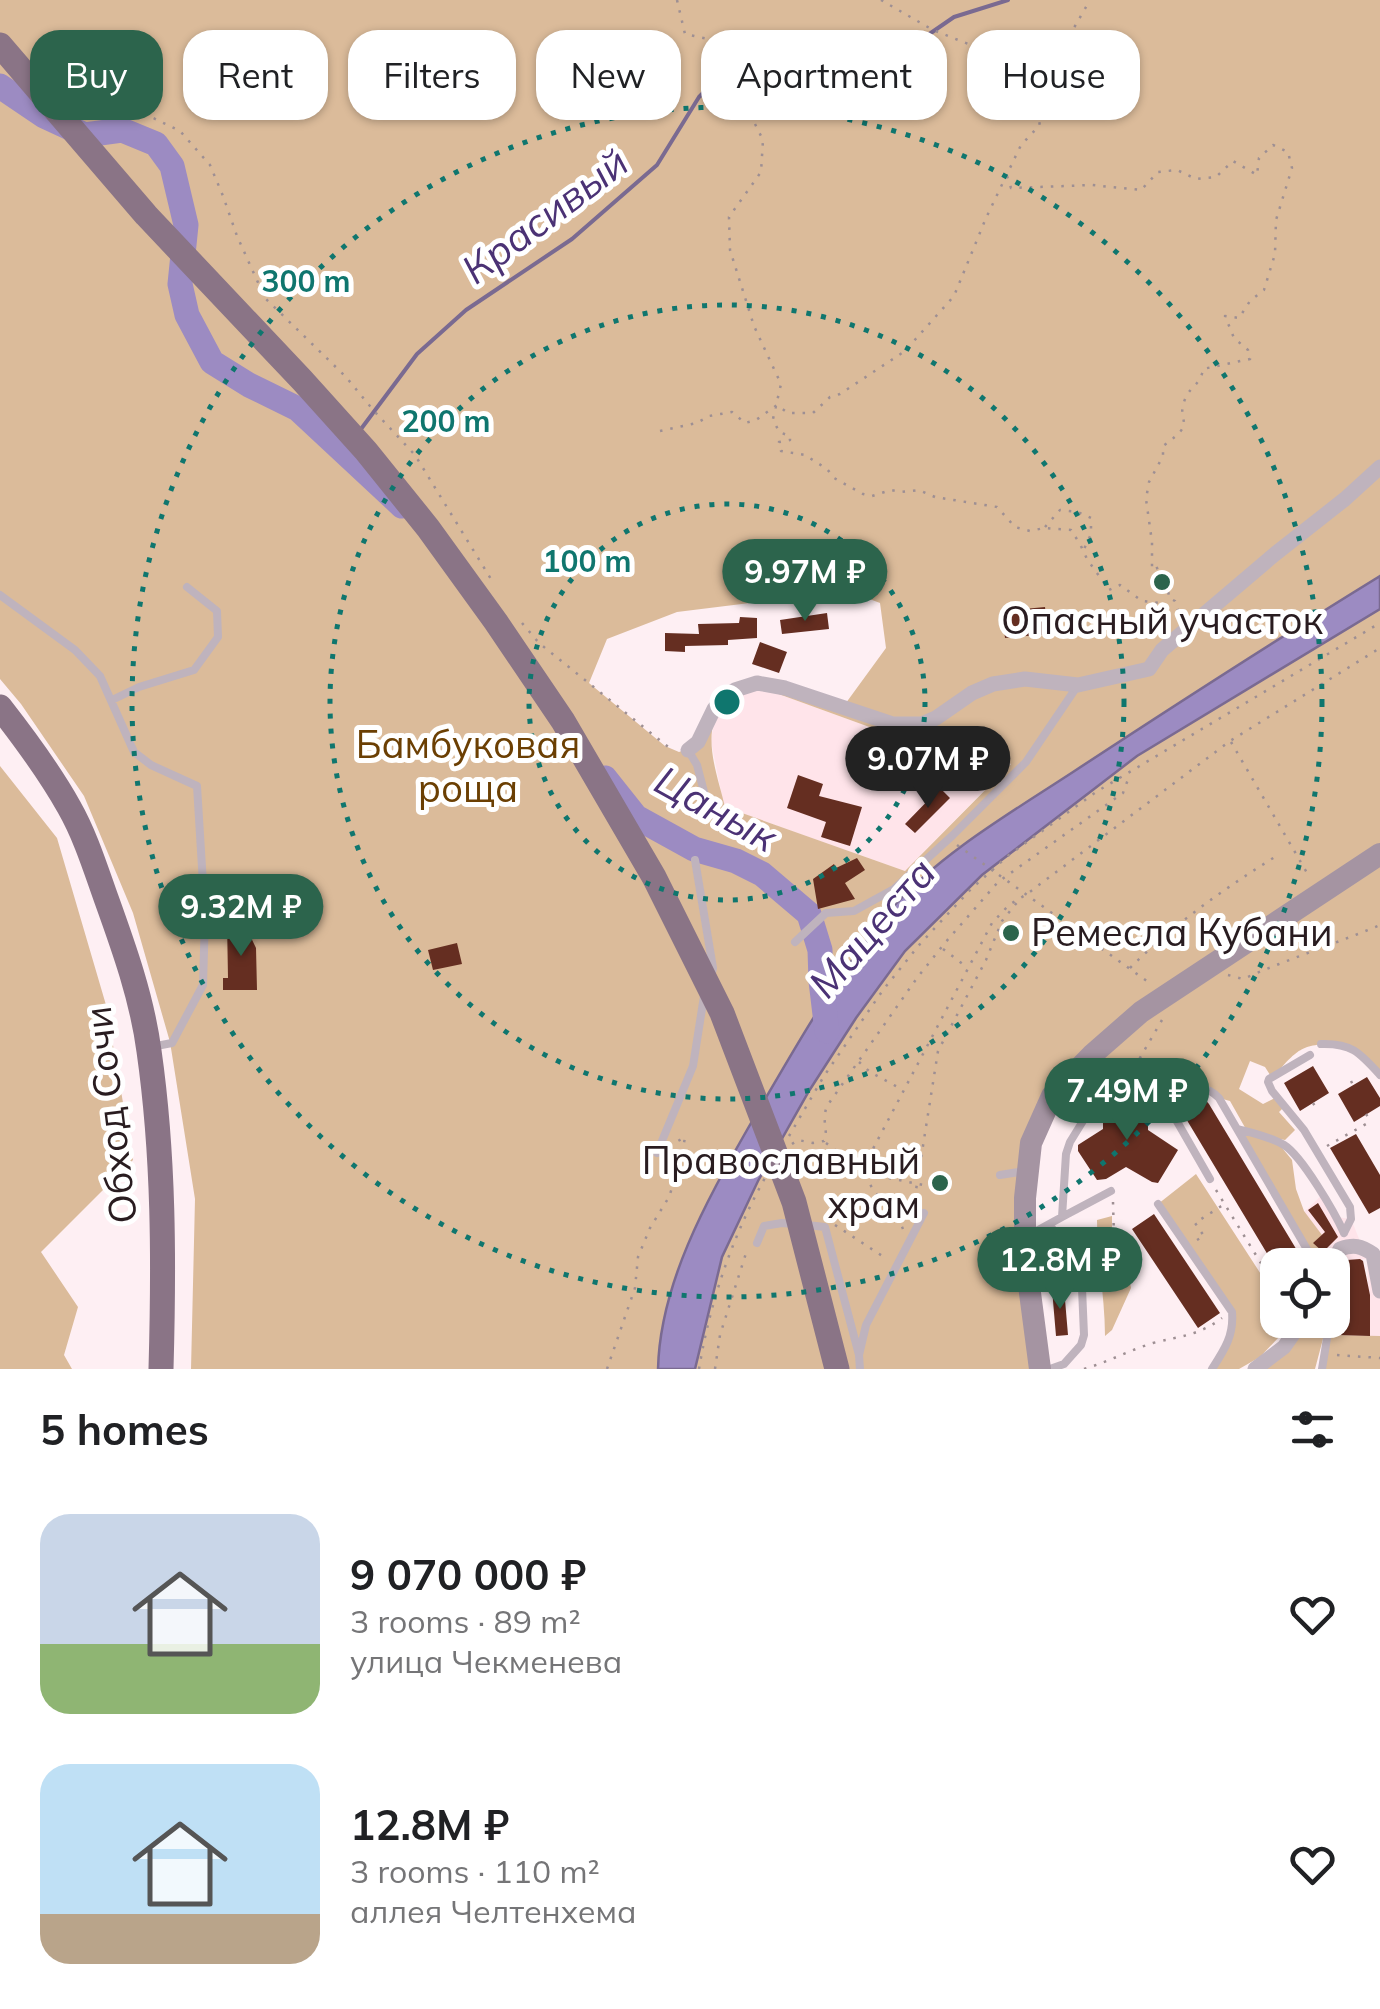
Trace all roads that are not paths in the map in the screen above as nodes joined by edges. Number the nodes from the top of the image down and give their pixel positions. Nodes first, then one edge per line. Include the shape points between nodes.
1 (0, 45) edge
2 (1380, 467) edge
3 (187, 586) dead end
4 (0, 594) edge
5 (1078, 685) junction
6 (112, 700) junction
7 (0, 707) edge
8 (688, 750) joint
9 (709, 811) dead end
10 (1380, 854) edge
11 (695, 860) dead end
12 (795, 942) dead end
13 (1320, 1044) dead end
14 (149, 1048) junction
15 (1310, 1055) dead end
16 (1380, 1075) edge
17 (1102, 1098) dead end
18 (1236, 1128) junction
19 (657, 1153) road end
20 (1028, 1171) junction
21 (1000, 1175) dead end
22 (1210, 1179) road end
23 (1111, 1191) road end
24 (1158, 1204) dead end
25 (924, 1213) dead end
26 (1062, 1217) junction
27 (1050, 1224) junction
28 (1025, 1237) junction
29 (1347, 1239) junction
30 (757, 1244) dead end
31 (1307, 1248) edge
32 (1341, 1248) edge
33 (1380, 1290) edge
34 (1291, 1338) edge
35 (1327, 1338) edge
36 (848, 1362) edge
37 (1257, 1368) edge
38 (161, 1369) edge
39 (860, 1369) edge
40 (1040, 1369) edge
41 (1050, 1369) edge
42 (1212, 1369) edge
43 (1322, 1369) edge

1 - 36 highway, bridge via 146,216 366,451 564,720 722,1014
2 - 5 street via 1162,650 1149,668
3 - 6 lane via 217,612 218,638 194,670
4 - 6 lane via 75,650
5 - 8 street via 1025,679 993,684 936,718 907,725 757,682 724,698
5 - 12 lane via 1026,762 894,889 854,911 826,913
6 - 14 lane via 134,752 196,786 203,986 172,1043
7 - 14 highway, Обход Сочи via 84,839 129,962
8 - 9 lane
10 - 20 main road via 1142,1012 1093,1054 1052,1096 1030,1142
11 - 19 lane via 714,968 692,1066
13 - 16 lane via 1342,1043
14 - 38 highway, Обход Сочи via 160,1158
15 - 29 lane via 1268,1082 1350,1207
17 - 26 lane via 1070,1142
18 - 22 lane via 1207,1089 1174,1102 1174,1118
18 - 29 lane via 1294,1152
18 - 31 lane
20 - 21 lane
20 - 28 main road
23 - 26 lane
24 - 42 lane via 1232,1312 1230,1342
25 - 36 lane
26 - 27 lane
27 - 28 lane
27 - 41 lane via 1082,1288 1084,1335 1064,1364
28 - 40 main road
29 - 32 street
29 - 33 street via 1373,1254
30 - 36 lane via 764,1226 825,1228
34 - 37 street
35 - 43 lane
36 - 39 lane

